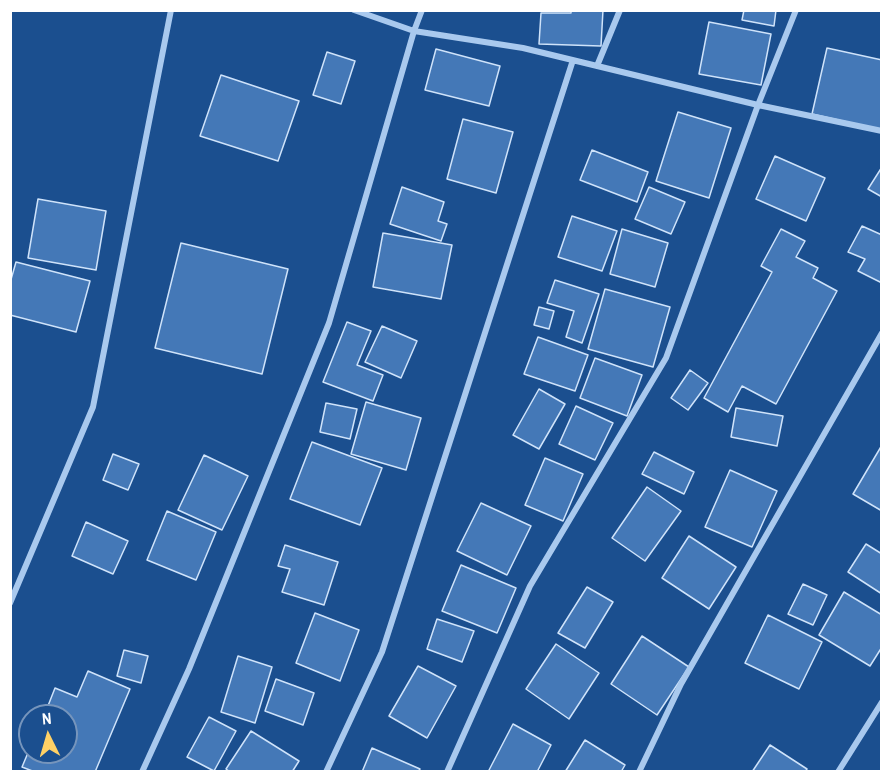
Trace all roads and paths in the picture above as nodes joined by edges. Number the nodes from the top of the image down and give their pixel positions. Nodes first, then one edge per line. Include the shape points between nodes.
1 (171, 10) edge
2 (354, 10) edge
3 (422, 10) edge
4 (620, 10) edge
5 (796, 10) edge
6 (414, 31) junction
7 (573, 60) junction
8 (597, 66) junction
9 (758, 105) junction
10 (882, 131) edge
11 (882, 333) edge
12 (10, 603) edge
13 (882, 702) edge
14 (142, 771) edge
15 (326, 771) edge
16 (447, 771) edge
17 (639, 771) edge
18 (838, 771) edge

1 - 12 street via 93,407
2 - 6 street
3 - 6 street
4 - 8 street
5 - 9 street
6 - 7 street
6 - 14 street via 329,324 189,669
7 - 8 street
7 - 15 street via 382,652
8 - 9 street
9 - 10 street
9 - 16 street via 666,358 530,586
11 - 17 street via 681,684
13 - 18 street

